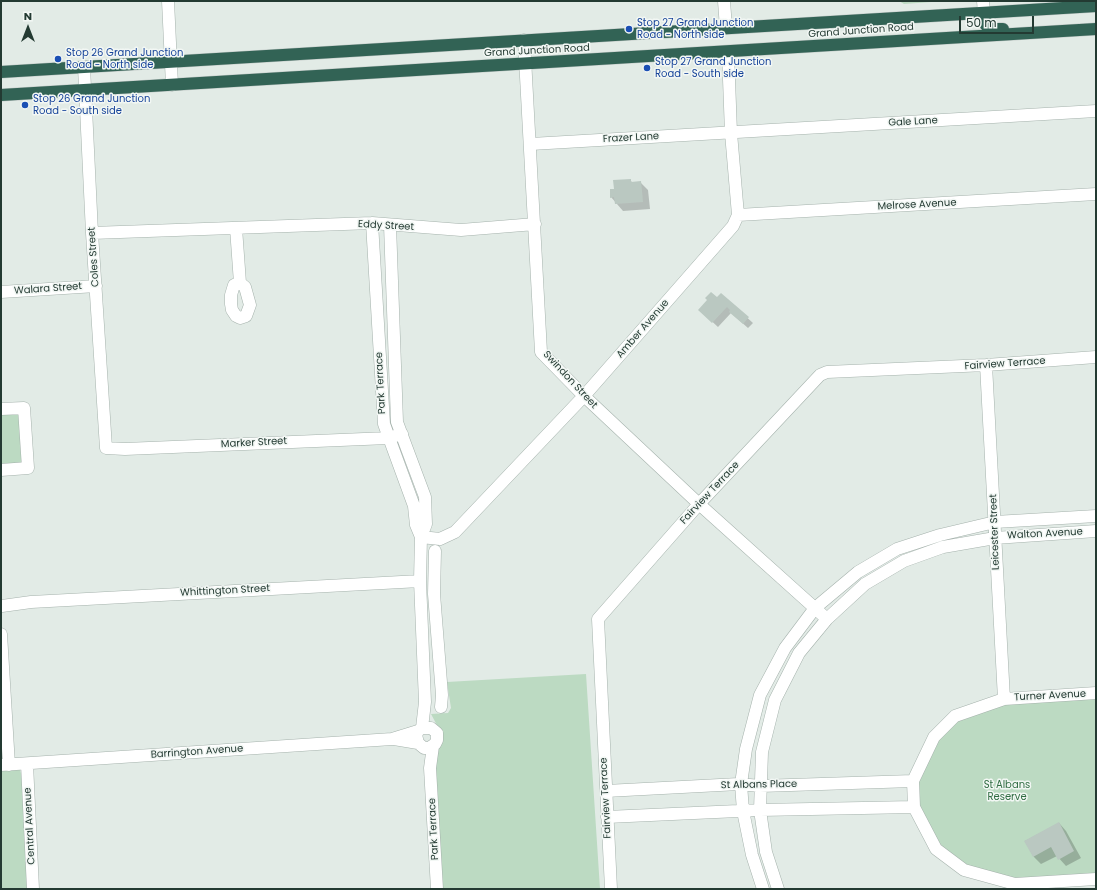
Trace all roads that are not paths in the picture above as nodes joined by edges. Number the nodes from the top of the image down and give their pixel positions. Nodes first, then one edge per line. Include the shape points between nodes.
1 (168, 1) edge
2 (724, 1) edge
3 (1096, 6) edge
4 (983, 7) edge
5 (726, 28) junction
6 (1096, 29) edge
7 (1075, 31) junction
8 (524, 40) junction
9 (728, 52) junction
10 (170, 62) junction
11 (526, 63) junction
12 (84, 67) junction
13 (1, 72) edge
14 (172, 85) junction
15 (86, 90) junction
16 (1, 95) edge
17 (1096, 111) edge
18 (731, 133) junction
19 (531, 144) junction
20 (1096, 194) edge
21 (738, 215) junction
22 (372, 223) junction
23 (535, 224) junction
24 (390, 226) junction
25 (236, 228) junction
26 (92, 233) junction
27 (240, 283) dead end
28 (96, 286) junction
29 (1, 292) edge
30 (1096, 358) edge
31 (986, 365) junction
32 (584, 396) junction
33 (1, 409) edge
34 (402, 434) junction
35 (388, 438) junction
36 (106, 448) joint
37 (1, 470) edge
38 (699, 504) junction
39 (1096, 516) edge
40 (995, 522) junction
41 (1096, 531) edge
42 (421, 536) junction
43 (995, 538) junction
44 (435, 552) dead end
45 (420, 580) junction
46 (1, 603) edge
47 (815, 608) junction
48 (827, 619) junction
49 (1, 634) edge
50 (423, 640) junction
51 (438, 640) junction
52 (1096, 693) edge
53 (1004, 699) junction
54 (442, 707) dead end
55 (424, 737) junction
56 (27, 764) junction
57 (5, 765) edge
58 (913, 781) junction
59 (741, 784) junction
60 (760, 786) junction
61 (606, 791) junction
62 (914, 807) junction
63 (760, 810) junction
64 (743, 811) junction
65 (607, 817) junction
66 (1096, 879) edge
67 (1015, 887) edge
68 (33, 889) edge
69 (437, 889) edge
70 (611, 889) edge
71 (763, 889) edge
72 (778, 889) edge

1 - 10 street
2 - 5 street
3 - 4 highway, Grand Junction Road
4 - 5 highway, Grand Junction Road
4 - 7 highway, Grand Junction Road via 988,28 1065,25
5 - 8 highway, Grand Junction Road
6 - 7 highway, Grand Junction Road
7 - 9 highway, Grand Junction Road
8 - 10 highway, Grand Junction Road
8 - 11 street, Swindon Street
9 - 11 highway, Grand Junction Road
9 - 18 street
10 - 12 highway, Grand Junction Road
10 - 14 street
11 - 14 highway, Grand Junction Road
11 - 19 street, Swindon Street
12 - 13 highway, Grand Junction Road
12 - 15 street, Coles Street
14 - 15 highway, Grand Junction Road
15 - 16 highway, Grand Junction Road
15 - 26 street, Coles Street
17 - 18 street, Gale Lane
18 - 19 street, Frazer Lane
18 - 21 street
19 - 23 street, Swindon Street
20 - 21 street, Melrose Avenue
21 - 32 street, Amber Avenue via 733,226
22 - 24 street, Eddy Street
22 - 25 street, Eddy Street
22 - 35 street, Park Terrace via 384,424
23 - 24 street, Eddy Street via 460,230
23 - 32 street, Swindon Street via 541,352
24 - 34 street, Park Terrace via 397,422
25 - 26 street, Eddy Street
25 - 27 street
26 - 28 street, Coles Street
28 - 29 street, Walara Street
28 - 36 street, Coles Street
30 - 31 street, Fairview Terrace
31 - 38 street, Fairview Terrace via 827,372 820,375
31 - 40 street, Leicester Street
32 - 38 street, Swindon Street
32 - 42 street, Amber Avenue via 455,532 440,539
33 - 37 street via 24,408 28,468
34 - 35 street, Marker Street
34 - 42 street, Park Terrace via 426,497 426,524
35 - 36 street, Marker Street
35 - 42 street, Park Terrace via 414,506 416,525
38 - 47 street, Swindon Street
38 - 61 street, Fairview Terrace via 598,619
39 - 40 street, Walton Avenue
40 - 43 street, Leicester Street
40 - 47 street, Walton Avenue via 940,534 897,549 858,572
41 - 43 street, Walton Avenue
42 - 45 street, Park Terrace
43 - 48 street, Walton Avenue via 943,547 904,561 865,584
43 - 53 street, Leicester Street
44 - 51 street via 434,594
45 - 46 street, Whittington Street
45 - 50 street, Park Terrace
47 - 48 street, Swindon Street
47 - 59 street, Walton Avenue via 785,648 760,695 746,749
48 - 60 street, Walton Avenue via 799,653 775,700 762,752
49 - 57 street
50 - 51 street
50 - 55 street, Park Terrace via 426,702
51 - 54 street
52 - 53 street, Turner Avenue
53 - 58 street, Turner Avenue via 955,716 934,737
55 - 56 street, Barrington Avenue
55 - 69 street, Park Terrace via 430,768
56 - 57 street, Barrington Avenue
56 - 68 street, Central Avenue
58 - 60 street, St Albans Place
58 - 62 street
59 - 60 street, St Albans Place
59 - 61 street, St Albans Place
59 - 64 street, Walton Avenue
60 - 63 street, Walton Avenue
61 - 65 street, Fairview Terrace
62 - 63 street
62 - 67 street via 936,849 964,870
63 - 64 street
63 - 72 street, Walton Avenue via 766,852
64 - 65 street
64 - 71 street, Walton Avenue via 752,855
65 - 70 street, Fairview Terrace
66 - 67 street

